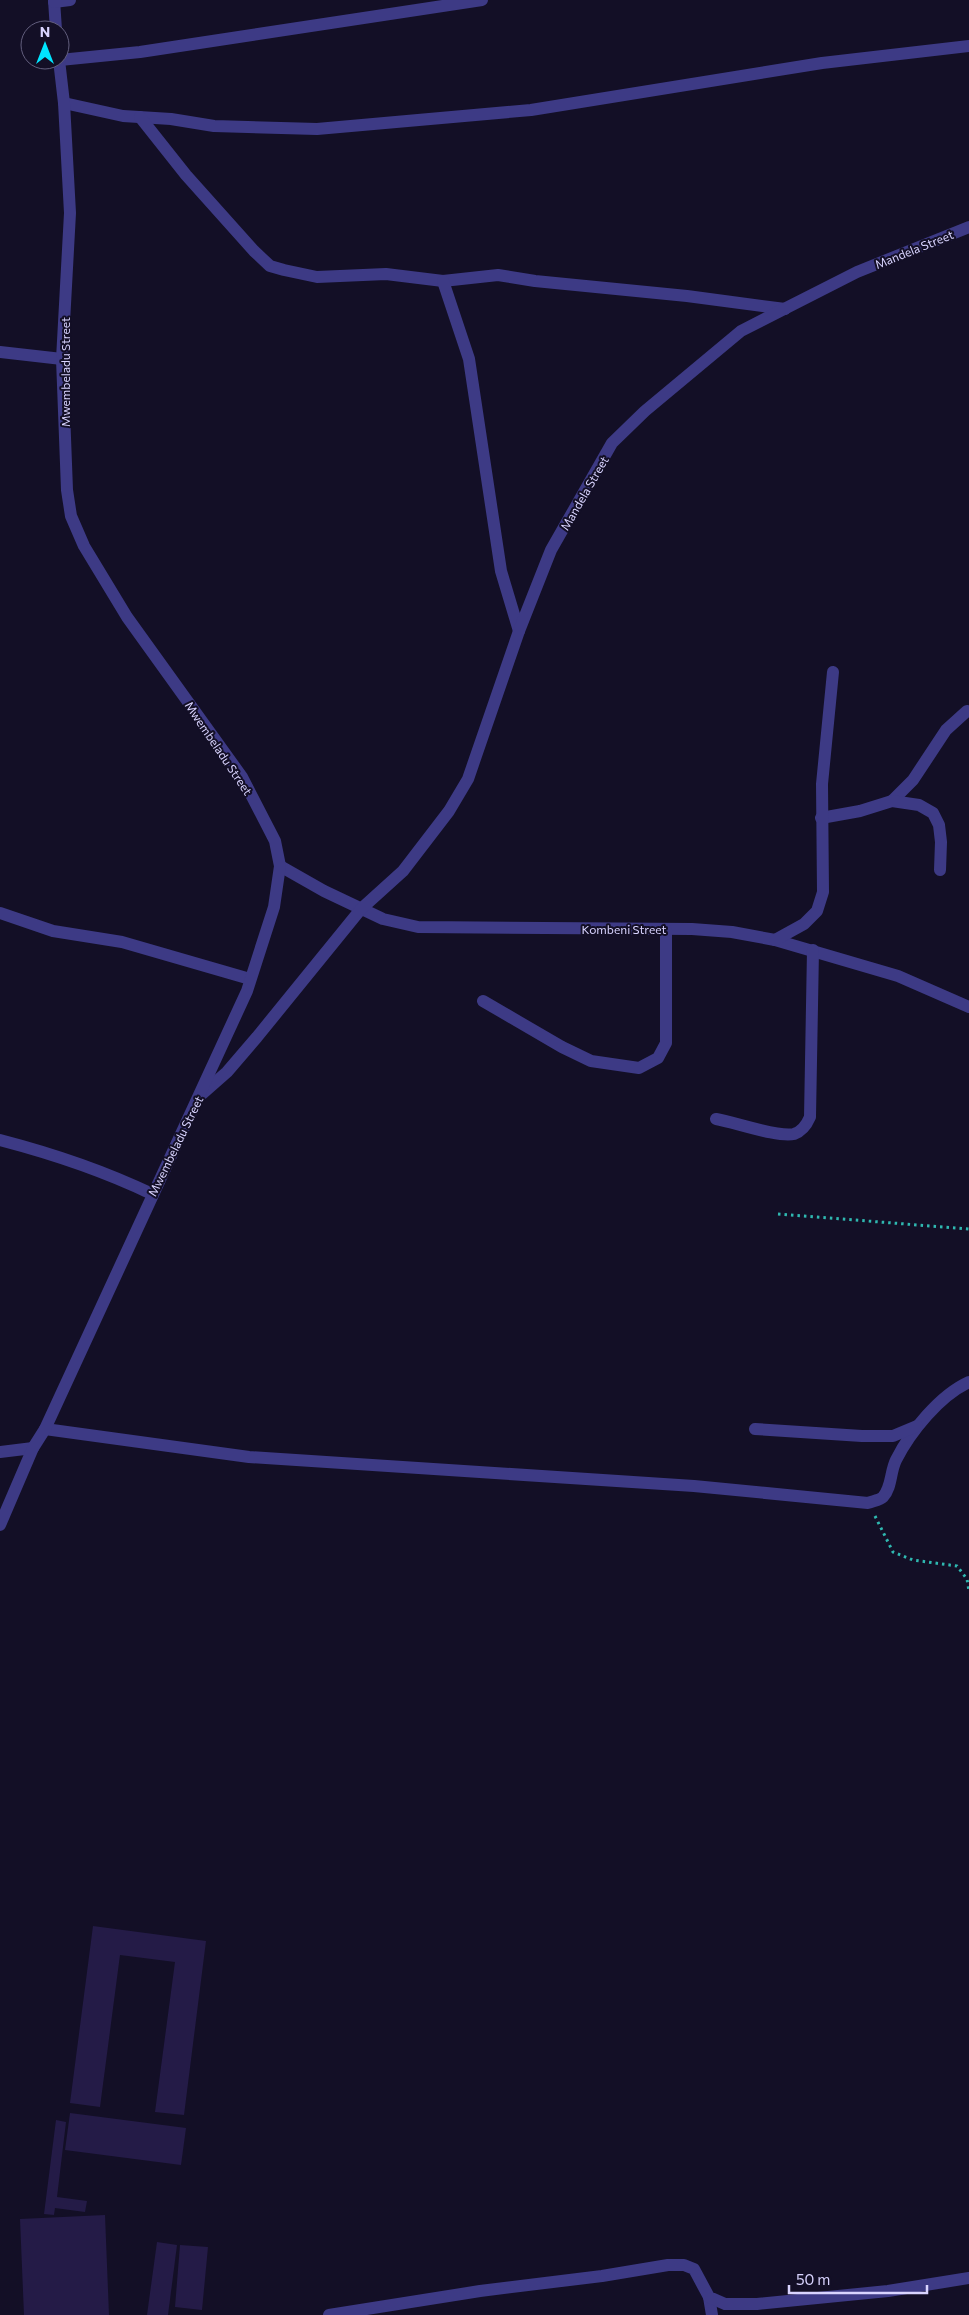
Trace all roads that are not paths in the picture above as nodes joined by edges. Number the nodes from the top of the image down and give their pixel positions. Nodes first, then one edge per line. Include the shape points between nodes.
1 (70, 0) edge
2 (482, 0) edge
3 (54, 1) edge
4 (55, 20) edge
5 (969, 46) edge
6 (70, 59) edge
7 (61, 70) edge
8 (64, 103) junction
9 (140, 117) junction
10 (969, 227) edge
11 (443, 281) junction
12 (785, 309) junction
13 (0, 352) edge
14 (62, 358) junction
15 (519, 632) junction
16 (833, 672) dead end
17 (967, 711) dead end
18 (892, 801) junction
19 (821, 818) junction
20 (280, 866) junction
21 (940, 870) dead end
22 (361, 909) junction
23 (0, 913) edge
24 (666, 930) junction
25 (775, 940) junction
26 (813, 950) junction
27 (250, 979) junction
28 (483, 1001) dead end
29 (969, 1007) edge
30 (198, 1097) junction
31 (716, 1119) dead end
32 (0, 1140) edge
33 (152, 1194) junction
34 (969, 1382) edge
35 (917, 1426) junction
36 (45, 1429) junction
37 (755, 1429) dead end
38 (33, 1448) junction
39 (0, 1452) edge
40 (0, 1525) edge
41 (969, 2278) edge
42 (709, 2297) junction
43 (329, 2315) edge
44 (712, 2315) edge

1 - 3 street
2 - 6 street via 140,52
3 - 4 street
5 - 9 street via 822,63 531,110 317,130 214,126
7 - 8 street, Mwembeladu Street
8 - 9 street
8 - 14 street, Mwembeladu Street via 70,213
9 - 11 street via 186,176 270,266 317,277 386,274
10 - 12 street, Mandela Street via 856,272
11 - 12 street via 498,275 535,282
11 - 15 street via 469,358 502,572
12 - 15 street, Mandela Street via 741,331 645,411 612,443 551,550
13 - 14 street
14 - 20 street, Mwembeladu Street via 67,490 71,516 84,546 127,617 242,777 275,841
15 - 22 street, Mandela Street via 468,779 432,837 404,872
16 - 19 street
17 - 18 street via 946,730 913,780
18 - 19 street
18 - 21 street via 919,805 933,813 940,834
19 - 25 street via 823,892 817,911 804,924
20 - 22 street, Kombeni Street
20 - 27 street, Mwembeladu Street via 274,907
22 - 24 street, Kombeni Street via 383,919 418,927
22 - 30 street, Mandela Street via 257,1038 227,1072
23 - 27 street via 53,931 122,942
24 - 25 street, Kombeni Street via 732,932
24 - 28 street via 666,1043 658,1058 639,1068 592,1061
25 - 26 street, Kombeni Street
26 - 29 street, Kombeni Street via 898,976
26 - 31 street via 810,1117 806,1127 794,1134 774,1133
27 - 30 street, Mwembeladu Street
30 - 33 street, Mwembeladu Street
32 - 33 street via 57,1155 110,1174
33 - 36 street, Mwembeladu Street
34 - 35 street via 956,1388
35 - 36 street via 894,1462 888,1488 882,1498 868,1503 694,1486 249,1457
35 - 37 street via 893,1436
36 - 38 street, Mwembeladu Street
38 - 39 street
38 - 40 street, Mwembeladu Street
41 - 42 street via 888,2291 757,2304 725,2304
42 - 43 street via 694,2269 668,2265
42 - 44 street

